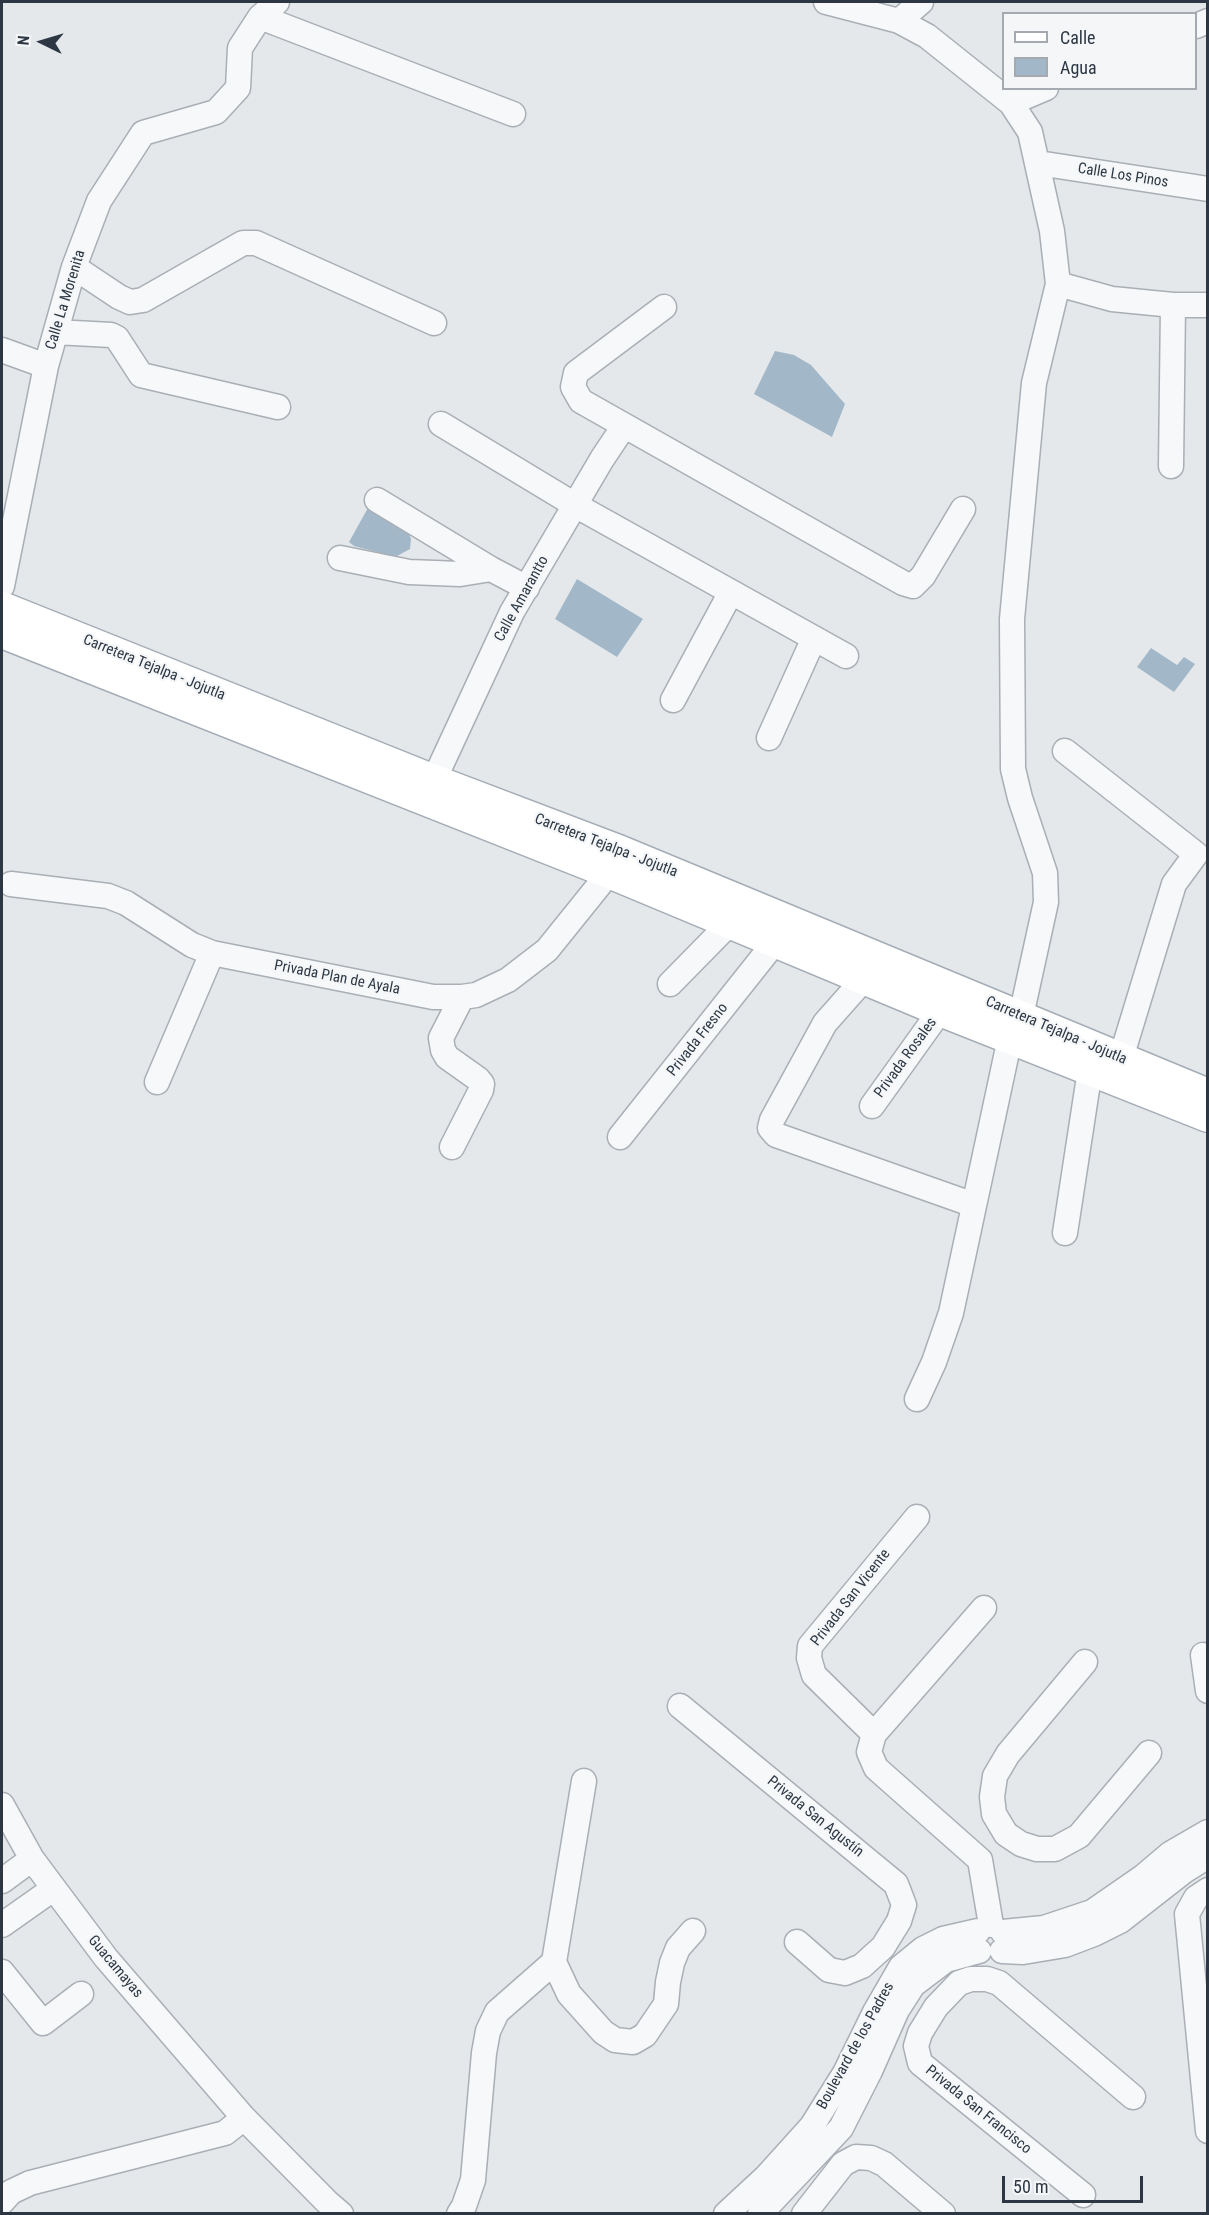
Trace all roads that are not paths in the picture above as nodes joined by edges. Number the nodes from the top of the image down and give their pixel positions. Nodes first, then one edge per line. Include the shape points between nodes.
1 (826, 2) edge
2 (921, 2) edge
3 (268, 9) edge
4 (899, 21) junction
5 (1041, 90) edge
6 (1011, 103) junction
7 (513, 114) dead end
8 (1038, 163) junction
9 (1208, 189) edge
10 (74, 267) junction
11 (1058, 284) junction
12 (1173, 305) junction
13 (1208, 305) edge
14 (664, 308) dead end
15 (434, 323) dead end
16 (56, 332) junction
17 (2, 350) edge
18 (46, 366) junction
19 (278, 406) dead end
20 (441, 424) dead end
21 (624, 426) junction
22 (1171, 466) dead end
23 (377, 500) dead end
24 (575, 505) junction
25 (963, 510) dead end
26 (340, 558) dead end
27 (491, 569) junction
28 (2, 586) edge
29 (527, 588) junction
30 (731, 592) junction
31 (2, 607) edge
32 (2, 633) edge
33 (814, 638) junction
34 (846, 656) dead end
35 (673, 700) dead end
36 (769, 738) dead end
37 (1065, 751) dead end
38 (434, 780) junction
39 (1202, 853) edge
40 (609, 873) junction
41 (11, 885) dead end
42 (754, 927) junction
43 (212, 953) junction
44 (864, 979) junction
45 (670, 984) dead end
46 (462, 997) junction
47 (940, 1011) junction
48 (1015, 1027) junction
49 (1121, 1058) junction
50 (1090, 1070) junction
51 (157, 1082) dead end
52 (1208, 1094) edge
53 (872, 1106) dead end
54 (1208, 1117) edge
55 (620, 1137) dead end
56 (452, 1147) dead end
57 (974, 1205) junction
58 (1065, 1233) dead end
59 (917, 1399) dead end
60 (917, 1517) dead end
61 (984, 1608) dead end
62 (1203, 1654) dead end
63 (1085, 1662) dead end
64 (1208, 1691) edge
65 (680, 1706) dead end
66 (874, 1734) junction
67 (1149, 1754) dead end
68 (584, 1781) dead end
69 (2, 1805) edge
70 (1208, 1832) edge
71 (1006, 1834) junction
72 (1208, 1856) edge
73 (32, 1859) junction
74 (980, 1860) junction
75 (2, 1881) edge
76 (53, 1889) junction
77 (1208, 1890) edge
78 (2, 1925) edge
79 (693, 1932) dead end
80 (991, 1938) junction
81 (797, 1942) dead end
82 (884, 1947) junction
83 (554, 1962) junction
84 (2, 1972) edge
85 (907, 1976) junction
86 (81, 1994) dead end
87 (936, 2007) junction
88 (1133, 2097) dead end
89 (244, 2118) junction
90 (1208, 2131) edge
91 (795, 2162) junction
92 (824, 2186) junction
93 (1083, 2195) dead end
94 (2, 2202) edge
95 (328, 2210) edge
96 (459, 2214) edge
97 (726, 2214) edge
98 (760, 2214) edge
99 (804, 2214) edge
100 (943, 2214) edge

1 - 4 street
2 - 4 street
3 - 7 street
3 - 10 street, Calle La Morenita via 240,48 238,87 216,112 143,133 99,201
4 - 6 street via 927,36
5 - 6 street
6 - 8 street via 1030,132
8 - 9 street, Calle Los Pinos
8 - 11 street
10 - 15 street via 130,302 143,300 243,243 256,243
10 - 16 street, Calle La Morenita
11 - 12 street via 1112,299
11 - 48 street via 1034,383 1012,619 1012,769 1044,873 1046,902
12 - 13 street
12 - 22 street
14 - 21 street via 576,373 573,387 581,401
16 - 18 street, Calle La Morenita
16 - 19 street via 111,335 141,375
17 - 18 street
18 - 28 street, Calle La Morenita
20 - 24 street
21 - 24 street, Calle Amarantto
21 - 25 street via 913,586
23 - 27 street
24 - 29 street, Calle Amarantto
24 - 30 street
26 - 27 street via 409,572 460,574
27 - 29 street
29 - 38 street, Calle Amarantto via 512,612
30 - 33 street
30 - 35 street
31 - 38 main road, Carretera Tejalpa - Jojutla
32 - 40 main road, Carretera Tejalpa - Jojutla
33 - 34 street
33 - 36 street
37 - 39 street
38 - 42 main road, Carretera Tejalpa - Jojutla via 621,851
39 - 49 street via 1174,884
40 - 42 main road, Carretera Tejalpa - Jojutla
40 - 46 street, Privada Plan de Ayala via 546,950 508,980
41 - 43 street, Privada Plan de Ayala via 108,896
42 - 44 main road, Carretera Tejalpa - Jojutla
42 - 45 street via 721,932
42 - 48 main road, Carretera Tejalpa - Jojutla
42 - 55 street, Privada Fresno
43 - 46 street, Privada Plan de Ayala via 433,997
43 - 51 street
44 - 47 main road, Carretera Tejalpa - Jojutla
44 - 57 street via 825,1023 770,1128 776,1135
46 - 56 street via 441,1038 443,1050 482,1084
47 - 48 main road, Carretera Tejalpa - Jojutla
47 - 53 street, Privada Rosales
48 - 49 main road, Carretera Tejalpa - Jojutla
48 - 50 main road, Carretera Tejalpa - Jojutla
48 - 57 street
49 - 52 main road, Carretera Tejalpa - Jojutla
50 - 54 main road, Carretera Tejalpa - Jojutla
50 - 58 street
57 - 59 street via 951,1313
60 - 66 street, Privada San Vicente via 810,1646 814,1675
61 - 66 street
62 - 64 street
63 - 71 street via 1008,1754 995,1776 993,1814
65 - 82 street, Privada San Agustín via 896,1884 904,1905 900,1922
66 - 74 street via 869,1752 876,1768
67 - 71 street via 1079,1836 1055,1849 1037,1849
68 - 83 street
69 - 73 street, Guacamayas
70 - 80 street, Boulevard de los Padres via 1170,1854 1092,1912 1044,1928
71 - 74 street
72 - 80 street, Boulevard de los Padres via 1120,1921 1065,1945 1023,1952
73 - 75 street
73 - 76 street, Guacamayas
74 - 80 street
76 - 78 street
76 - 89 street, Guacamayas via 106,1958
77 - 90 street via 1196,1899 1187,1914
79 - 83 street via 678,1948 672,1963 666,2004 645,2035 633,2042 615,2040 603,2032 569,1994
80 - 85 street, Boulevard de los Padres
81 - 82 street, Privada San Agustín via 830,1970 845,1972 862,1966
82 - 85 street
83 - 96 street via 497,2012 488,2031 473,2180
84 - 86 street via 44,2023
85 - 87 street
85 - 91 street, Boulevard de los Padres via 897,2010 841,2128 814,2155
87 - 88 street, Privada San Francisco via 959,1983 971,1979 999,1983
87 - 93 street, Privada San Francisco via 916,2046 920,2063
89 - 94 street via 225,2133 30,2183 11,2192
89 - 95 street, Guacamayas
91 - 92 street
91 - 97 street, Boulevard de los Padres
91 - 98 street, Boulevard de los Padres
92 - 99 street
92 - 100 street via 843,2164 856,2157 871,2158 884,2164

